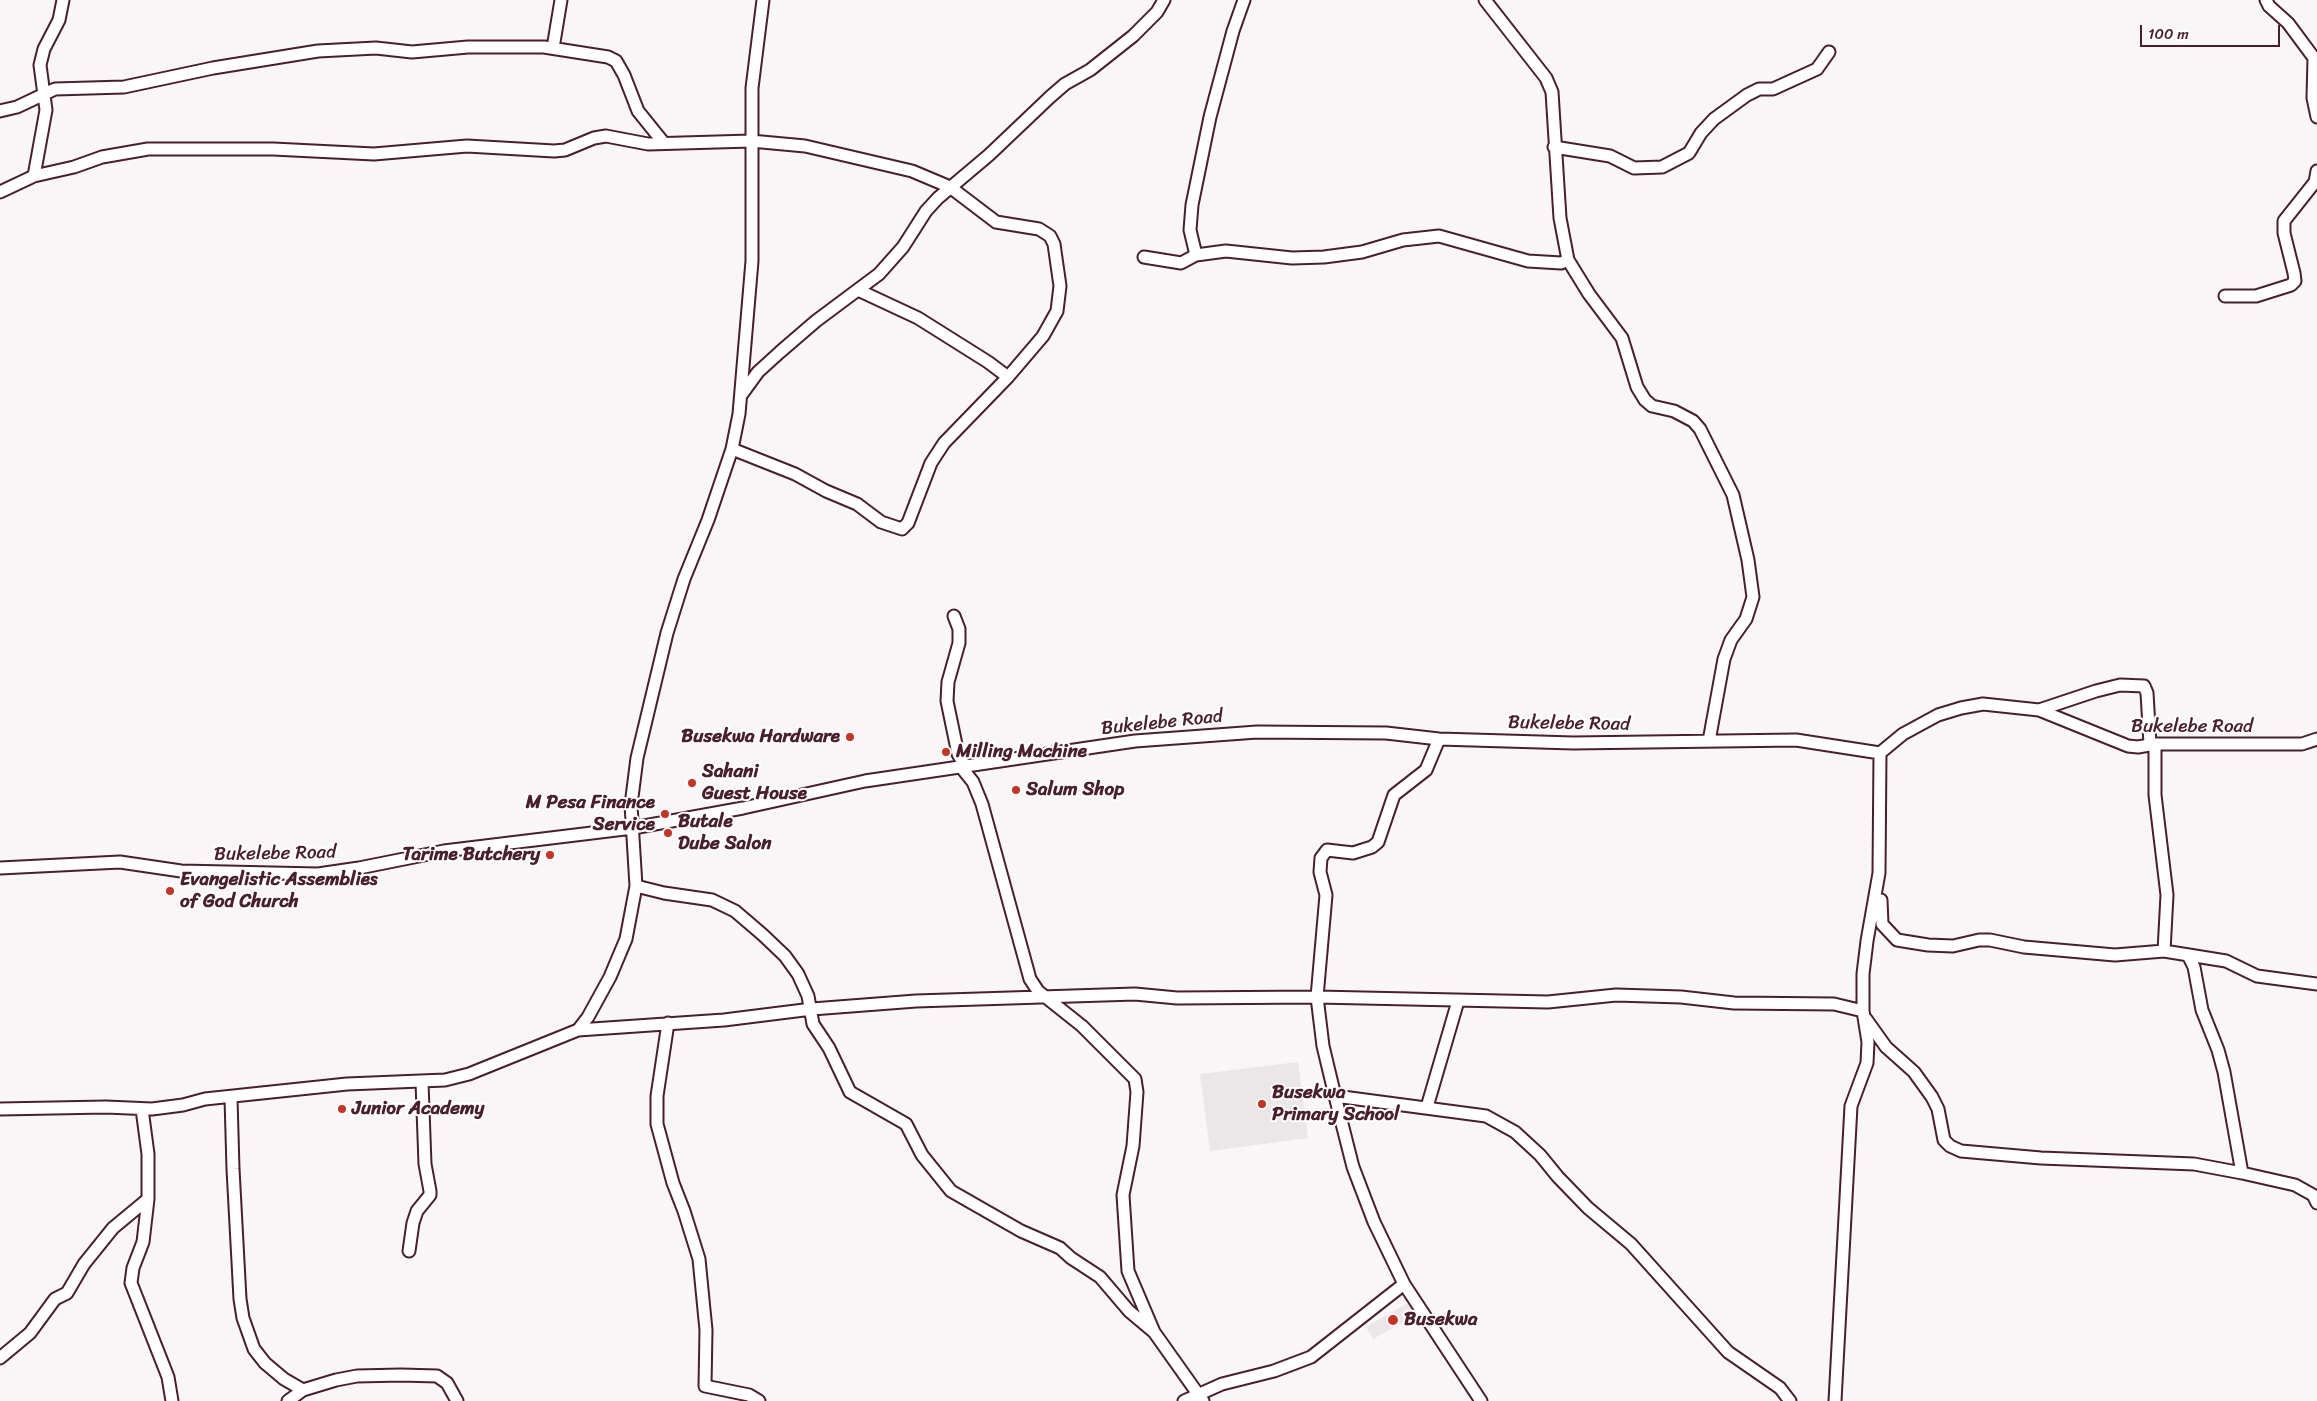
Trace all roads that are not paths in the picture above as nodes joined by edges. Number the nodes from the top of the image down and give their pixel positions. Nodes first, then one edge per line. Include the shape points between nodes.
1 (63, 0) edge
2 (561, 0) edge
3 (763, 0) edge
4 (1164, 0) edge
5 (1244, 0) edge
6 (1485, 0) edge
7 (2266, 0) edge
8 (553, 48) junction
9 (1829, 52) dead end
10 (42, 94) junction
11 (0, 111) edge
12 (2317, 117) edge
13 (663, 142) junction
14 (751, 142) junction
15 (1554, 147) junction
16 (2317, 171) edge
17 (34, 176) junction
18 (950, 187) junction
19 (0, 192) edge
20 (1196, 255) junction
21 (1144, 257) dead end
22 (1568, 260) junction
23 (858, 290) junction
24 (2225, 296) dead end
25 (1008, 377) junction
26 (742, 394) junction
27 (732, 449) junction
28 (954, 616) dead end
29 (2039, 710) junction
30 (1439, 739) junction
31 (2317, 739) edge
32 (1709, 741) junction
33 (2152, 744) junction
34 (1880, 752) junction
35 (963, 767) junction
36 (632, 828) junction
37 (0, 868) edge
38 (636, 886) junction
39 (1877, 889) junction
40 (2164, 951) junction
41 (2188, 955) junction
42 (2317, 984) edge
43 (1317, 997) junction
44 (1047, 998) junction
45 (1458, 1001) junction
46 (812, 1008) junction
47 (1864, 1014) junction
48 (668, 1023) junction
49 (578, 1030) junction
50 (422, 1082) junction
51 (1335, 1096) junction
52 (231, 1098) junction
53 (1427, 1107) junction
54 (0, 1109) edge
55 (142, 1109) junction
56 (2242, 1173) junction
57 (2316, 1198) edge
58 (148, 1199) junction
59 (409, 1251) dead end
60 (1404, 1284) junction
61 (1154, 1332) junction
62 (0, 1358) edge
63 (303, 1390) junction
64 (1201, 1398) edge
65 (172, 1401) edge
66 (288, 1401) edge
67 (457, 1401) edge
68 (759, 1401) edge
69 (1184, 1401) edge
70 (1481, 1401) edge
71 (1790, 1401) edge
72 (1835, 1401) edge

1 - 10 street via 57,28 41,56
2 - 8 street
3 - 14 street via 754,64
4 - 18 street via 1157,12 1133,36 1090,70 1057,90
5 - 20 street via 1232,31 1210,117 1192,205 1190,230
6 - 15 street via 1550,86
7 - 12 street via 2314,58 2313,98
8 - 10 street via 318,51 124,87 66,88
8 - 13 street via 616,61 638,111
9 - 15 street via 1817,69 1773,89 1754,90 1701,133 1689,153 1662,166 1634,168 1610,156
10 - 11 street via 18,107
10 - 17 street via 46,110
13 - 14 street
13 - 17 street via 641,143 606,136 559,150 467,146 374,154 273,149 148,149 102,156 74,167
14 - 18 street via 805,146 895,166
14 - 26 street via 752,261
15 - 22 street via 1560,218
16 - 24 street via 2314,182 2284,221 2295,281 2256,296
17 - 19 street
18 - 23 street via 926,211 890,262
18 - 25 street via 996,222 1045,231 1054,244 1060,286 1057,311 1043,336
20 - 21 street via 1181,263
20 - 22 street via 1226,251 1292,258 1324,257 1362,252 1402,240 1438,236 1528,261 1561,263
22 - 32 street via 1622,338 1637,386 1645,400 1652,406 1693,420 1733,495 1753,598 1746,619 1731,640 1724,659
23 - 25 street via 918,318
23 - 26 street via 780,352 758,372
25 - 27 street via 944,443 931,463 908,523 900,529 882,522 844,497
26 - 27 street
27 - 36 street via 684,578 660,657 631,790
28 - 35 street via 959,629 959,643 948,682 947,701
29 - 33 street, Bukelebe Road via 2128,746
29 - 33 street via 2096,691 2144,686 2148,693
29 - 34 street, Bukelebe Road via 1983,704 1961,708 1938,715
30 - 32 street, Bukelebe Road via 1573,743
30 - 35 street, Bukelebe Road via 1386,733 1257,732 1135,741
30 - 43 street via 1426,770 1394,795 1378,842 1372,848 1353,853 1327,850 1321,858 1320,872 1326,895
31 - 33 street, Bukelebe Road via 2302,744
32 - 34 street, Bukelebe Road via 1796,740
33 - 40 street via 2167,895
34 - 39 street
35 - 36 street, Bukelebe Road via 865,781
35 - 44 street via 982,804 1030,979
36 - 37 street, Bukelebe Road via 444,851 318,874 190,872 120,862
36 - 38 street
38 - 46 street via 702,898 735,911 785,956 804,986
38 - 49 street via 619,957
39 - 40 street via 1882,924 1897,940 1953,946 1990,940 2024,947 2115,955
39 - 47 street via 1863,974
40 - 41 street
41 - 42 street via 2226,961 2257,976
41 - 56 street via 2194,967 2202,1010 2224,1072
43 - 44 street via 1194,998 1122,994
43 - 45 street
43 - 51 street via 1323,1046
44 - 46 street via 916,1001
44 - 61 street via 1082,1026 1135,1079 1133,1146 1123,1195 1126,1260
45 - 47 street via 1548,1002 1616,996 1681,997 1734,1003 1834,1004
45 - 53 street
46 - 48 street via 724,1020
46 - 61 street via 814,1024 850,1092 906,1124 922,1155 951,1191 1021,1231 1060,1248 1100,1277 1129,1311
47 - 56 street via 1886,1047 1914,1072 1932,1097 1944,1140 1961,1151 2040,1158 2194,1164
47 - 72 street via 1867,1063 1850,1106
48 - 49 street
48 - 68 street via 657,1096 657,1124 699,1259 706,1330 705,1386 746,1394
49 - 50 street via 469,1074
50 - 52 street via 347,1084
50 - 59 street via 424,1164 430,1196 417,1212
51 - 53 street
51 - 60 street via 1353,1168 1374,1222
52 - 55 street
52 - 63 street via 232,1169 242,1318 254,1349 265,1363
53 - 71 street via 1486,1116 1515,1132 1588,1208 1631,1244 1728,1352 1780,1388
54 - 55 street
55 - 58 street
56 - 57 street via 2295,1186
58 - 62 street via 113,1228 91,1253 67,1293 55,1299 30,1333
58 - 65 street via 143,1242 132,1268 131,1283 168,1377
60 - 64 street via 1311,1358 1274,1372 1222,1384
60 - 70 street
61 - 64 street
63 - 66 street
63 - 67 street via 357,1376 433,1375 446,1381
64 - 69 street

